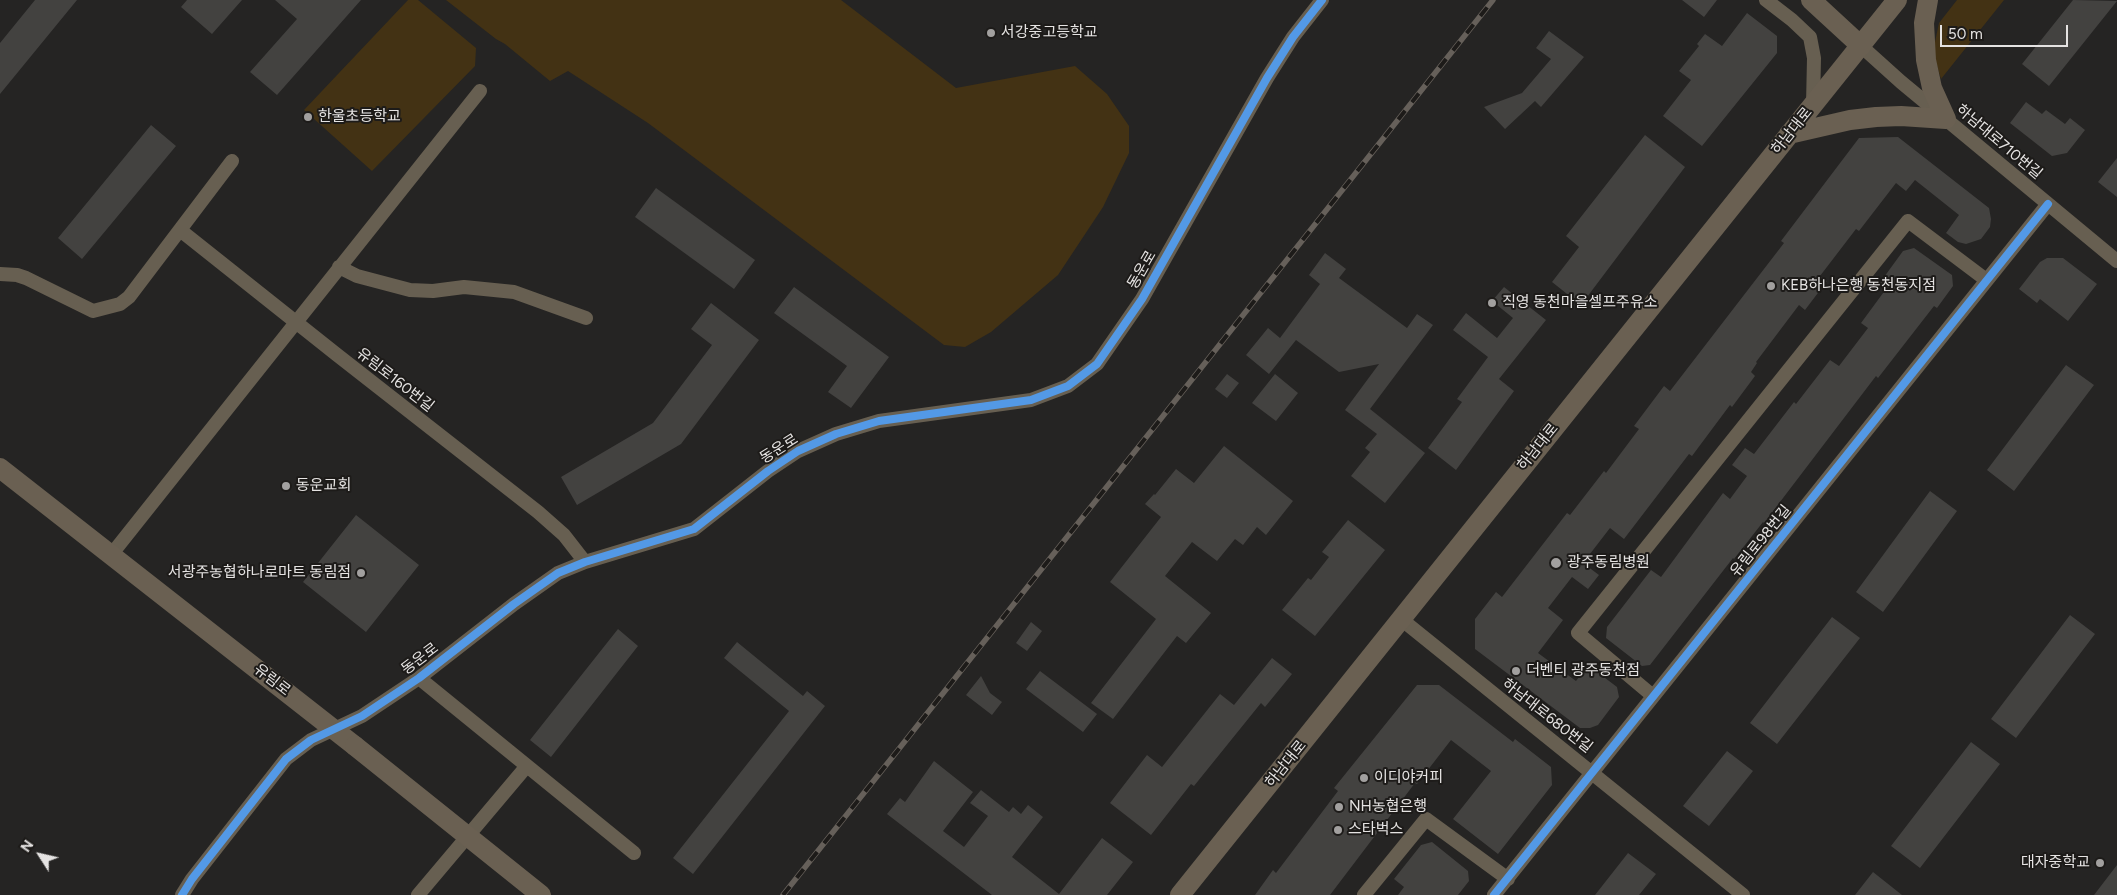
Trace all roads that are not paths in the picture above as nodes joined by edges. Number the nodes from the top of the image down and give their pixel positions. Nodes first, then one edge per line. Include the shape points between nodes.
1 (1322, 0) edge
2 (1766, 0) edge
3 (1811, 0) edge
4 (1898, 0) edge
5 (1928, 0) edge
6 (1861, 46) junction
7 (480, 91) dead end
8 (1813, 105) junction
9 (1946, 120) junction
10 (1789, 134) junction
11 (232, 161) dead end
12 (2048, 204) junction
13 (180, 230) junction
14 (2117, 261) edge
15 (339, 268) junction
16 (0, 274) edge
17 (1986, 279) junction
18 (586, 318) dead end
19 (296, 322) junction
20 (0, 468) edge
21 (111, 555) junction
22 (584, 562) junction
23 (1400, 619) junction
24 (419, 678) junction
25 (1653, 696) junction
26 (333, 729) junction
27 (526, 767) junction
28 (1591, 772) junction
29 (634, 853) dead end
30 (1508, 879) junction
31 (183, 895) edge
32 (418, 895) edge
33 (541, 895) edge
34 (1180, 895) edge
35 (1364, 895) edge
36 (1494, 895) edge
37 (1743, 895) edge

1 - 22 street, 동운로 via 1267,78 1142,299 1097,364 1068,386 1031,400 879,421 836,434 798,451 768,471 694,529
2 - 8 street via 1810,37 1814,58
3 - 6 main road
4 - 6 main road, 하남대로
5 - 9 main road via 1924,23 1926,60 1932,88
6 - 8 main road, 하남대로
6 - 9 street, 하남대로710번길
7 - 15 street
8 - 10 main road, 하남대로
9 - 10 main road via 1876,117
9 - 12 street, 하남대로710번길
10 - 23 main road, 하남대로
11 - 13 street
12 - 14 street, 하남대로710번길
12 - 17 street, 유림로98번길
13 - 16 street via 129,297 111,308 93,311 26,278
13 - 19 street, 유림로160번길
15 - 18 street via 410,290 464,287 514,292
15 - 19 street
17 - 25 street, 유림로98번길
17 - 25 street via 1908,221 1578,633
19 - 21 street
19 - 22 street, 유림로160번길 via 538,512 564,535
20 - 21 main road, 유림로
21 - 26 main road, 유림로
22 - 24 street, 동운로 via 558,573
23 - 28 street, 하남대로680번길
23 - 34 main road, 하남대로
24 - 26 street, 동운로 via 362,716
24 - 27 street, 동운로
25 - 28 street, 유림로98번길
26 - 31 street, 동운로 via 311,740 286,759
26 - 33 main road, 유림로, bridge
27 - 29 street, 동운로
27 - 32 street
28 - 30 street, 유림로98번길
28 - 37 street, 하남대로680번길
30 - 35 street via 1426,819
30 - 36 street, 유림로98번길

